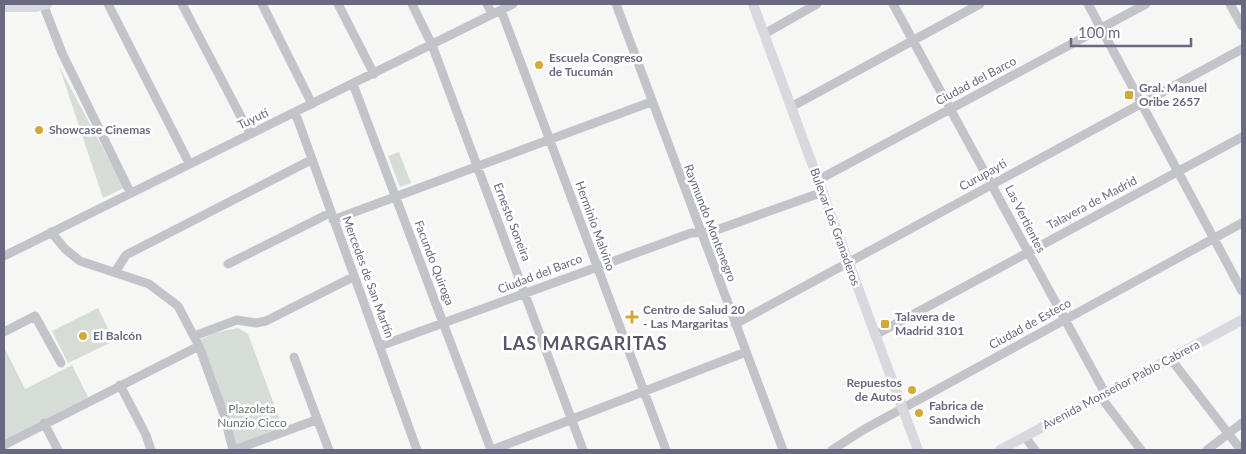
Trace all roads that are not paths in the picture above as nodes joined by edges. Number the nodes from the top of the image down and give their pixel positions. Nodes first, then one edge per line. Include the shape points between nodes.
1 (45, 4) edge
2 (108, 4) edge
3 (182, 4) edge
4 (262, 4) edge
5 (338, 4) edge
6 (412, 4) edge
7 (487, 4) edge
8 (513, 4) edge
9 (616, 4) edge
10 (753, 4) edge
11 (817, 4) edge
12 (894, 4) edge
13 (980, 4) edge
14 (1088, 4) edge
15 (1146, 4) edge
16 (1230, 4) edge
17 (4, 7) edge
18 (497, 12) junction
19 (1242, 26) edge
20 (1101, 28) junction
21 (764, 34) junction
22 (913, 40) junction
23 (432, 45) junction
24 (1242, 49) edge
25 (374, 74) junction
26 (353, 84) junction
27 (651, 102) junction
28 (1142, 103) junction
29 (312, 104) junction
30 (791, 107) junction
31 (952, 108) junction
32 (295, 112) junction
33 (250, 134) junction
34 (1242, 137) edge
35 (550, 139) junction
36 (311, 160) junction
37 (189, 163) junction
38 (478, 166) junction
39 (1178, 171) junction
40 (818, 180) junction
41 (993, 184) junction
42 (130, 192) junction
43 (823, 192) junction
44 (396, 196) junction
45 (332, 216) junction
46 (1242, 222) edge
47 (51, 232) junction
48 (700, 232) junction
49 (1214, 238) junction
50 (1027, 252) junction
51 (4, 256) edge
52 (849, 263) junction
53 (228, 264) dead end
54 (596, 266) junction
55 (115, 272) junction
56 (353, 277) junction
57 (1242, 291) edge
58 (525, 293) junction
59 (1064, 319) junction
60 (1242, 320) edge
61 (443, 323) junction
62 (735, 324) junction
63 (4, 332) edge
64 (876, 334) junction
65 (194, 336) junction
66 (199, 346) junction
67 (380, 346) junction
68 (746, 352) junction
69 (294, 357) dead end
70 (1170, 358) junction
71 (61, 364) dead end
72 (120, 385) junction
73 (644, 393) junction
74 (1103, 394) junction
75 (903, 408) junction
76 (316, 420) junction
77 (572, 420) junction
78 (1242, 423) edge
79 (44, 424) junction
80 (1228, 434) junction
81 (1024, 437) junction
82 (4, 445) edge
83 (58, 450) edge
84 (151, 450) edge
85 (234, 450) edge
86 (329, 450) edge
87 (417, 450) edge
88 (492, 450) edge
89 (583, 450) edge
90 (666, 450) edge
91 (783, 450) edge
92 (832, 450) edge
93 (918, 450) edge
94 (1000, 450) edge
95 (1035, 450) edge
96 (1141, 450) edge
97 (1207, 450) edge
98 (1241, 450) edge

1 - 17 main road
1 - 42 street via 62,53
2 - 37 street
3 - 33 street
4 - 29 street
5 - 25 street
6 - 23 street, Ernesto Soneira
7 - 18 street, Herminio Malvino
8 - 18 street, Tuyutí
9 - 27 street, Raymundo Montenegro
10 - 21 main road, Bulevar Los Granaderos
11 - 21 street
12 - 22 street, Las Vertientes
13 - 22 street
14 - 20 street
15 - 20 street, Ciudad del Barco
16 - 19 street
18 - 23 street, Tuyutí
18 - 35 street, Herminio Malvino
20 - 28 street
20 - 31 street, Ciudad del Barco
21 - 30 main road, Bulevar Los Granaderos
22 - 30 street
22 - 31 street, Las Vertientes
23 - 25 street, Tuyutí
23 - 38 street, Ernesto Soneira
24 - 28 street, Curupayti
25 - 26 street, Tuyutí
26 - 29 street, Tuyutí
26 - 44 street, Facundo Quiroga
27 - 35 street
27 - 48 street, Raymundo Montenegro
28 - 39 street
28 - 41 street, Curupayti
29 - 32 street, Tuyutí
30 - 40 main road, Bulevar Los Granaderos
31 - 40 street, Ciudad del Barco
31 - 41 street, Las Vertientes
32 - 33 street, Tuyutí
32 - 36 street, Mercedes de San Martín
33 - 37 street, Tuyutí
34 - 39 street, Talavera de Madrid
35 - 38 street
35 - 54 street, Herminio Malvino
36 - 45 street, Mercedes de San Martín
36 - 55 street via 126,255
37 - 42 street, Tuyutí
38 - 44 street
38 - 58 street, Ernesto Soneira
39 - 49 street
39 - 50 street, Talavera de Madrid
40 - 43 main road, Bulevar Los Granaderos
41 - 50 street, Las Vertientes
41 - 52 street, Curupayti
42 - 47 street, Tuyutí
43 - 48 street, Ciudad del Barco via 711,232
43 - 52 main road, Bulevar Los Granaderos
44 - 45 street
44 - 61 street, Facundo Quiroga
45 - 53 street
45 - 56 street, Mercedes de San Martín
46 - 49 street, Ciudad de Esteco
47 - 51 street, Tuyutí
47 - 55 street via 80,261
48 - 54 street, Ciudad del Barco
48 - 62 street, Raymundo Montenegro
49 - 57 street
49 - 59 street, Ciudad de Esteco
50 - 59 street, Las Vertientes
50 - 64 street, Talavera de Madrid
52 - 62 street, Curupayti
52 - 64 main road, Bulevar Los Granaderos
54 - 58 street, Ciudad del Barco
54 - 73 street, Herminio Malvino
55 - 65 street via 150,284 169,297 187,319
56 - 65 street via 266,321 237,320
56 - 67 street, Mercedes de San Martín
58 - 61 street, Ciudad del Barco
58 - 77 street, Ernesto Soneira
59 - 74 street, Las Vertientes
59 - 75 street, Ciudad de Esteco
60 - 70 main road, Avenida Monseñor Pablo Cabrera
61 - 67 street, Ciudad del Barco
61 - 88 street, Facundo Quiroga
62 - 68 street, Raymundo Montenegro
63 - 71 street via 34,316 38,318
64 - 75 main road, Bulevar Los Granaderos
65 - 66 street
66 - 72 street
66 - 85 street
67 - 87 street, Mercedes de San Martín
68 - 73 street
68 - 91 street, Raymundo Montenegro
69 - 76 street
70 - 74 main road, Avenida Monseñor Pablo Cabrera
70 - 80 street
72 - 79 street
72 - 84 street
73 - 77 street
73 - 90 street, Herminio Malvino
74 - 81 main road, Avenida Monseñor Pablo Cabrera
74 - 96 street, Las Vertientes
75 - 92 street, Ciudad de Esteco
75 - 93 main road, Bulevar Los Granaderos
76 - 85 street
76 - 86 street
77 - 88 street
77 - 89 street, Ernesto Soneira
78 - 80 street
79 - 82 street
79 - 83 street
80 - 97 street
80 - 98 street
81 - 94 main road, Avenida Monseñor Pablo Cabrera
81 - 95 street

